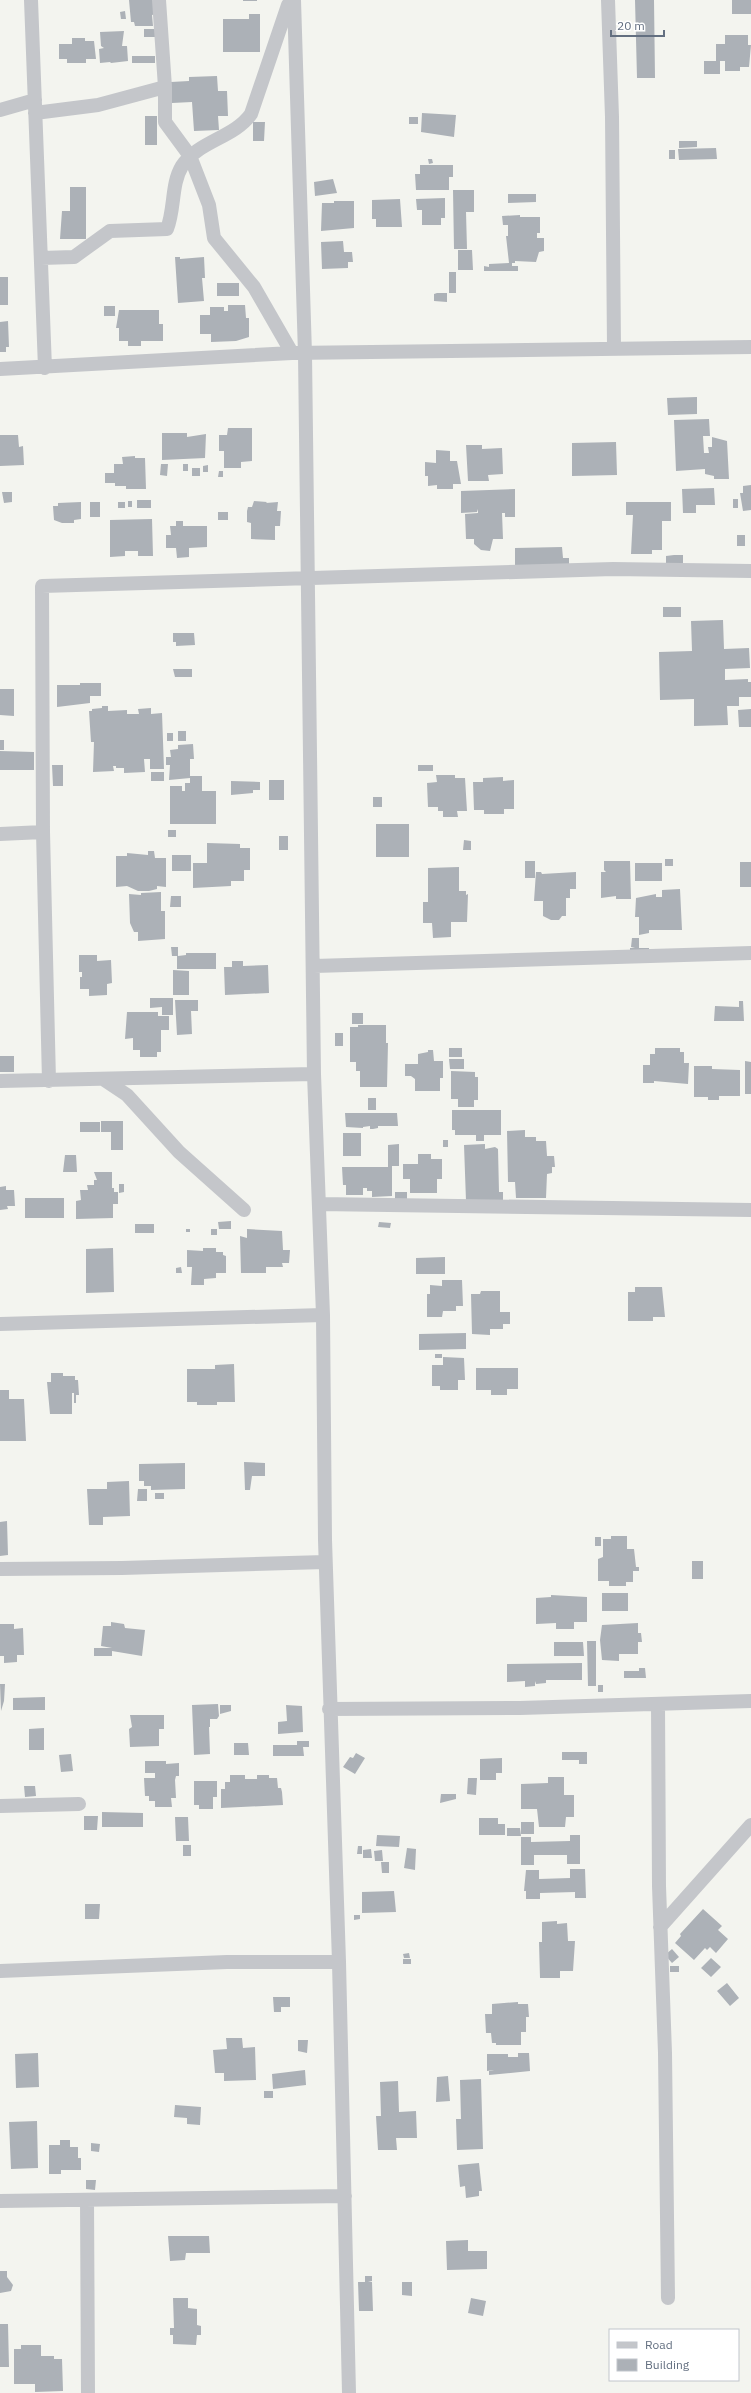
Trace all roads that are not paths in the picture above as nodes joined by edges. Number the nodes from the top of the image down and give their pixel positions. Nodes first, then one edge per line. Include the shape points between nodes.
1 (31, 0) edge
2 (159, 0) edge
3 (608, 0) edge
4 (290, 4) edge
5 (165, 87) junction
6 (35, 106) junction
7 (0, 110) edge
8 (190, 156) junction
9 (41, 258) junction
10 (614, 347) junction
11 (751, 347) edge
12 (298, 353) junction
13 (45, 368) junction
14 (0, 369) edge
15 (751, 570) edge
16 (308, 579) junction
17 (43, 832) junction
18 (0, 834) edge
19 (751, 953) edge
20 (314, 966) junction
21 (314, 1074) junction
22 (103, 1080) junction
23 (49, 1081) junction
24 (0, 1082) edge
25 (319, 1204) junction
26 (244, 1210) dead end
27 (751, 1210) edge
28 (323, 1315) junction
29 (0, 1324) edge
30 (325, 1562) junction
31 (0, 1569) edge
32 (751, 1701) edge
33 (658, 1704) junction
34 (330, 1709) junction
35 (79, 1804) dead end
36 (0, 1806) edge
37 (751, 1825) edge
38 (660, 1927) junction
39 (339, 1962) junction
40 (0, 1971) edge
41 (345, 2196) junction
42 (87, 2200) junction
43 (0, 2201) edge
44 (668, 2298) dead end
45 (88, 2393) edge
46 (349, 2393) edge

1 - 6 street
2 - 5 street
3 - 10 street
4 - 8 street via 251,114 244,123
4 - 12 street
5 - 6 street via 98,105
5 - 8 street via 165,122
6 - 7 street
6 - 9 street
8 - 9 street via 178,175 167,229 110,231 74,256
8 - 12 street via 209,205 214,238 254,287
9 - 13 street
10 - 11 street
10 - 12 street
12 - 13 street
12 - 16 street
13 - 14 street
15 - 16 street via 613,569
16 - 17 street via 42,586
16 - 20 street
17 - 18 street
17 - 23 street
19 - 20 street
20 - 21 street
21 - 22 street
21 - 25 street
22 - 23 street
22 - 26 street via 127,1095 179,1152
23 - 24 street
25 - 27 street
25 - 28 street
28 - 29 street
28 - 30 street
30 - 31 street
30 - 34 street
32 - 33 street
33 - 34 street
33 - 38 street
34 - 39 street
35 - 36 street
37 - 38 street
38 - 44 street via 666,2053
39 - 40 street via 227,1962
39 - 41 street
41 - 42 street
41 - 46 street
42 - 43 street
42 - 45 street

